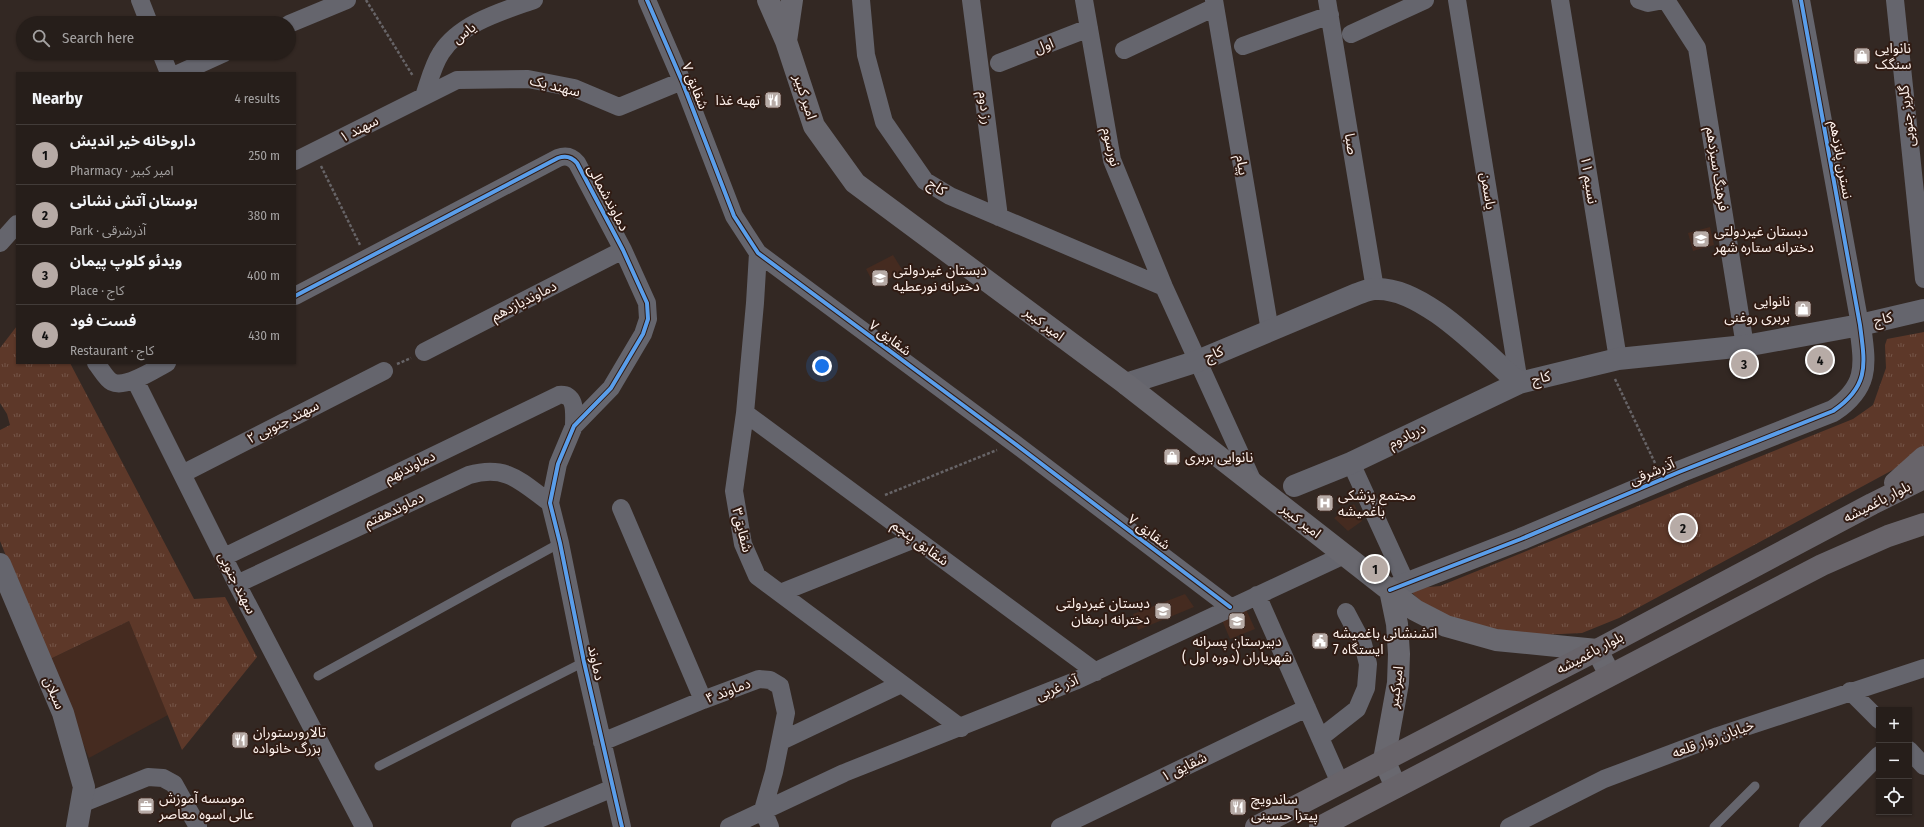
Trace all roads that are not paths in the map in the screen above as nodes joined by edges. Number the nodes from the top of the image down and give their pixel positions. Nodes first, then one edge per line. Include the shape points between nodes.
1 (140, 0) edge
2 (347, 0) edge
3 (534, 0) edge
4 (647, 0) edge
5 (768, 0) edge
6 (792, 0) edge
7 (861, 0) edge
8 (970, 0) edge
9 (1084, 0) edge
10 (1425, 0) edge
11 (1457, 0) edge
12 (1560, 0) edge
13 (1639, 0) edge
14 (1665, 0) edge
15 (1801, 0) edge
16 (1896, 0) edge
17 (1214, 4) edge
18 (1328, 8) edge
19 (146, 16) edge
20 (296, 21) edge
21 (1089, 28) junction
22 (1351, 34) dead end
23 (786, 41) junction
24 (1243, 46) dead end
25 (1124, 50) dead end
26 (164, 60) edge
27 (209, 60) edge
28 (999, 63) dead end
29 (169, 72) edge
30 (182, 72) edge
31 (682, 81) junction
32 (424, 96) junction
33 (296, 161) edge
34 (999, 216) junction
35 (16, 225) edge
36 (0, 243) edge
37 (623, 250) junction
38 (758, 253) junction
39 (1924, 280) edge
40 (1164, 288) junction
41 (1375, 289) junction
42 (296, 295) edge
43 (1924, 310) edge
44 (1860, 325) junction
45 (1270, 331) junction
46 (1746, 346) junction
47 (424, 352) road end
48 (1612, 360) junction
49 (1198, 361) junction
50 (97, 364) edge
51 (165, 364) edge
52 (384, 371) road end
53 (135, 380) junction
54 (1518, 383) junction
55 (1126, 384) junction
56 (745, 413) junction
57 (574, 426) junction
58 (1924, 457) edge
59 (1351, 463) junction
60 (182, 474) junction
61 (1924, 478) edge
62 (1253, 482) junction
63 (1294, 486) dead end
64 (550, 503) junction
65 (1872, 504) junction
66 (621, 508) dead end
67 (1924, 524) edge
68 (915, 539) junction
69 (560, 543) junction
70 (1344, 555) junction
71 (224, 556) junction
72 (0, 564) edge
73 (237, 584) junction
74 (1398, 586) junction
75 (780, 593) junction
76 (1257, 595) junction
77 (1230, 607) junction
78 (1346, 612) dead end
79 (1597, 650) junction
80 (584, 662) junction
81 (1924, 668) edge
82 (1096, 672) junction
83 (1610, 675) junction
84 (318, 676) dead end
85 (902, 684) junction
86 (1850, 692) junction
87 (703, 700) junction
88 (1307, 708) junction
89 (1876, 717) edge
90 (961, 728) junction
91 (1320, 738) junction
92 (781, 740) junction
93 (602, 742) junction
94 (1912, 753) edge
95 (1876, 758) edge
96 (1384, 760) junction
97 (379, 766) dead end
98 (1924, 766) edge
99 (1340, 783) junction
100 (1754, 786) dead end
101 (1396, 787) junction
102 (613, 788) junction
103 (81, 804) junction
104 (768, 821) edge
105 (76, 827) edge
106 (198, 827) edge
107 (364, 827) edge
108 (520, 827) edge
109 (622, 827) edge
110 (729, 827) edge
111 (1060, 827) edge
112 (1256, 827) edge
113 (1320, 827) edge
114 (1509, 827) edge
115 (1714, 827) edge
116 (1808, 827) edge

1 - 19 street
2 - 20 street
3 - 32 street, یاس via 470,26 440,54
4 - 31 street, شقایق ۷
5 - 23 main road
6 - 23 main road, امیر کبیر
7 - 34 street, کاج via 866,55 884,122 925,181 950,196
8 - 34 street, رز دوم
9 - 21 street, نورسوم
10 - 22 street
11 - 54 street, یاسمن
12 - 48 street, نسیم ۱۱
13 - 14 street via 1648,3
14 - 46 street, فرهنگ سیزدهم via 1698,48
15 - 44 street, نسترن پانزدهم
16 - 39 street, گلریز جنوبی
17 - 25 street
17 - 45 street, پیام
18 - 24 street
18 - 41 street, صبا
21 - 28 street, اول
21 - 40 street, نورسوم via 1112,160
23 - 55 main road, امیر کبیر via 814,126 855,183
26 - 29 street
27 - 30 street
31 - 32 street, سهند یک via 619,107 574,88 528,79 457,80
31 - 38 street, شقایق ۷ via 734,216
32 - 33 street, سهند ۱
34 - 40 street, کاج
35 - 36 street
37 - 42 street, دماوندشمالی via 577,164 574,159 567,156 558,158
37 - 47 street, دماوندیازدهم
37 - 57 street, دماوندشمالی via 647,302 648,319 643,334 611,388
38 - 56 street, شقایق۳
38 - 77 street, شقایق ۷
40 - 49 street, کاج
41 - 45 street, کاج via 1357,294
41 - 54 street, کاج via 1400,292 1437,312
43 - 44 street, کاج
44 - 46 street, کاج
44 - 74 street, آذرشرقی via 1864,356 1863,374 1848,401 1833,411 1521,539
45 - 49 street, کاج
46 - 48 street, کاج
48 - 54 street, کاج
49 - 55 street, کاج
49 - 62 street, کاج
50 - 53 street via 111,382 117,384
51 - 53 street
52 - 60 street, سهند جنوبی ۲
53 - 60 street, سهند جنوبی
54 - 59 street, دریادوم
55 - 62 main road, امیر کبیر
56 - 68 street, شقایق پنجم
56 - 75 street, شقایق۳ via 734,491 743,544 757,576
57 - 64 street, دماوندشمالی via 558,464
57 - 71 street, دماوندنهم via 574,403 572,399 559,395
58 - 65 main road
59 - 63 street, دریادوم
59 - 74 street
60 - 71 street, سهند جنوبی
61 - 65 main road, بلوار باغمیشه
62 - 70 main road, امیر کبیر
64 - 69 street, دماوند
64 - 73 street, دماوندهفتم via 514,477 501,472 484,471 469,475
65 - 79 main road, بلوار باغمیشه
66 - 87 street
67 - 83 main road, بلوار باغمیشه via 1888,536 1822,565
68 - 75 street
68 - 82 street, شقایق پنجم
69 - 80 street, دماوند
69 - 84 lane
70 - 74 main road, امیر کبیر
70 - 76 street, آذر غربی
71 - 73 street, سهند جنوبی
72 - 103 street, سبلان via 63,713 84,787
73 - 107 street, سهند جنوبی
74 - 79 main road, امیر کبیر via 1415,610 1446,626 1496,640
74 - 96 main road, امیرکبیر via 1398,683
75 - 85 street, شقایق۳
76 - 77 street, آذر غربی
76 - 88 street
77 - 82 street, آذر غربی
78 - 91 street via 1363,644 1368,664 1366,688 1357,709
79 - 83 main road
79 - 96 main road, بلوار باغمیشه
80 - 93 street, دماوند
80 - 97 lane
81 - 86 street, خیابان زوار قلعه
82 - 90 street, آذر غربی
83 - 101 main road, بلوار باغمیشه
85 - 90 street, شقایق۳
85 - 92 street
86 - 89 street
86 - 114 street, خیابان زوار قلعه via 1718,736 1604,779
87 - 92 street, دماوند ۴ via 759,679 770,680 780,686 784,700 786,714
87 - 93 street, دماوند ۴
88 - 91 street
88 - 111 street, شقایق ۱
90 - 104 street, آذر غربی via 844,773
91 - 99 street
92 - 104 street, دماوند ۴
93 - 102 street, دماوند
94 - 98 street
95 - 116 street
96 - 99 main road, بلوار باغمیشه
96 - 101 main road
99 - 112 main road, بلوار باغمیشه
100 - 115 lane
101 - 113 main road, بلوار باغمیشه
102 - 108 street
102 - 109 street, دماوند
103 - 105 street, سبلان
103 - 106 street via 148,776 163,778 174,784
104 - 110 street, آذر غربی

